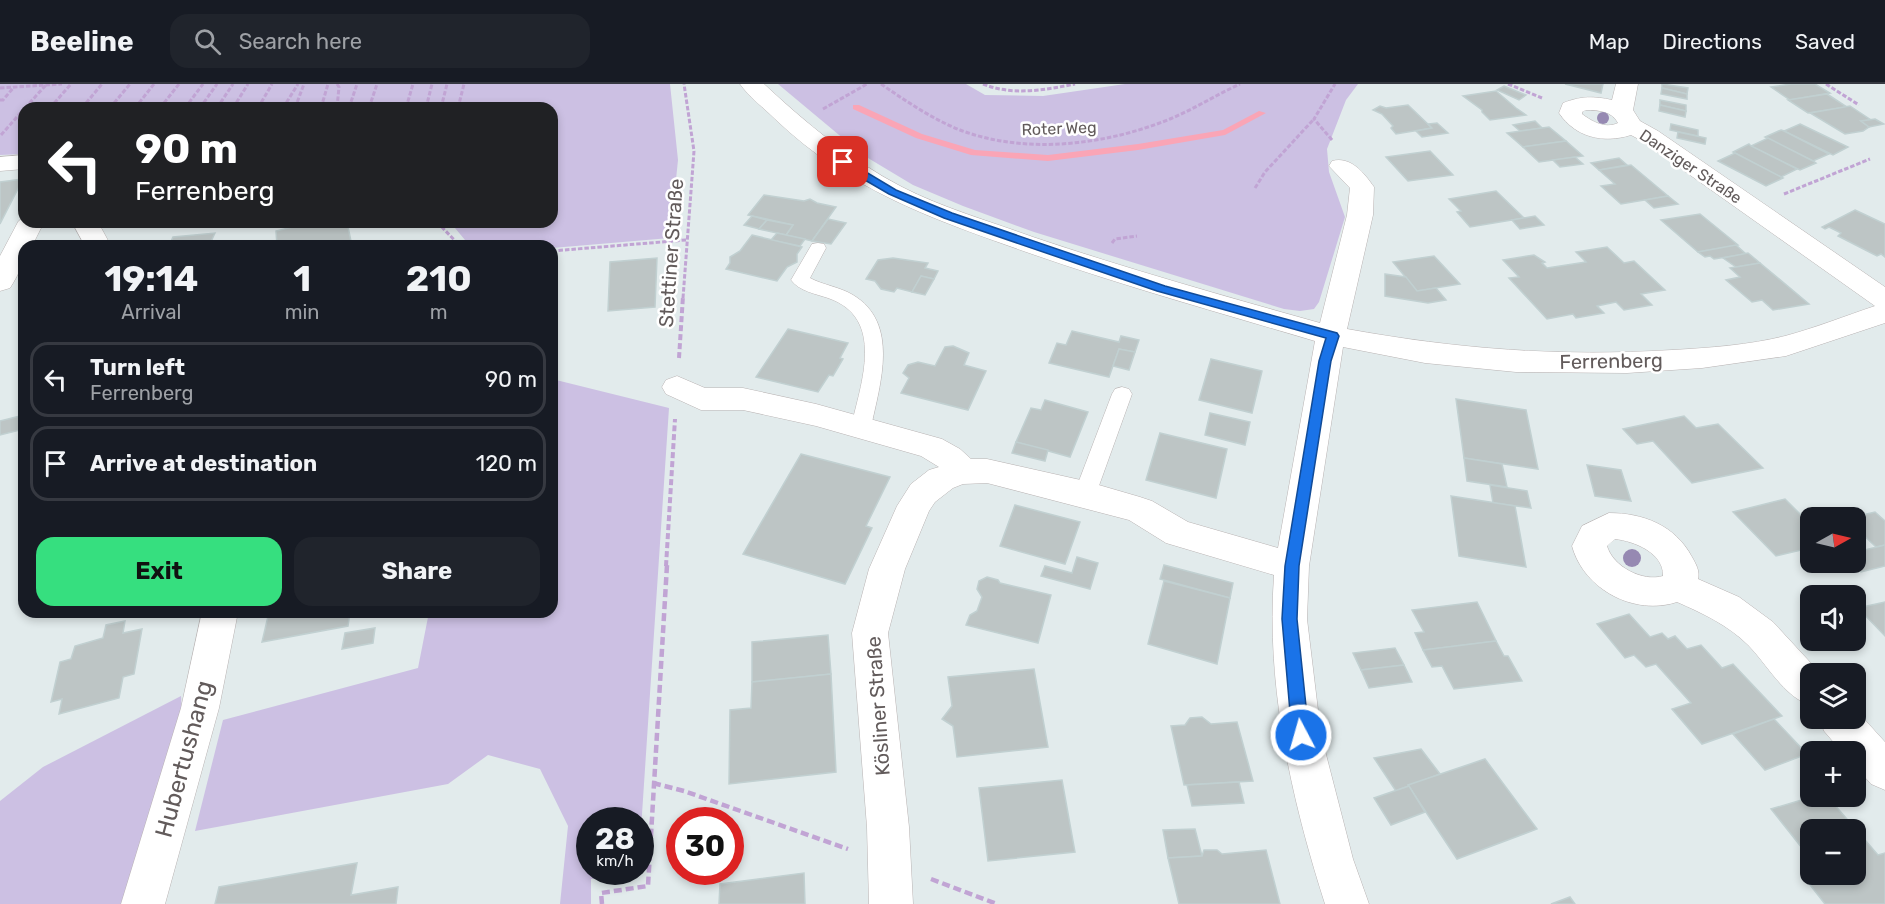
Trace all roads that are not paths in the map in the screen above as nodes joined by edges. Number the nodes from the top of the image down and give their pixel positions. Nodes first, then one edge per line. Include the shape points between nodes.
1 (751, 84) edge
2 (1627, 84) edge
3 (1572, 108) road end
4 (1625, 118) junction
5 (18, 162) edge
6 (0, 164) edge
7 (1341, 166) road end
8 (18, 247) edge
9 (818, 248) dead end
10 (0, 282) edge
11 (1885, 300) edge
12 (1885, 313) edge
13 (1333, 336) junction
14 (677, 387) road end
15 (1122, 394) dead end
16 (861, 427) junction
17 (963, 472) junction
18 (1085, 494) junction
19 (1292, 566) junction
20 (1676, 585) dead end
21 (219, 618) edge
22 (1800, 677) edge
23 (1848, 729) edge
24 (1885, 771) edge
25 (143, 904) edge
26 (891, 904) edge
27 (1347, 904) edge

1 - 13 street, Ferrenberg via 797,127 843,162 883,186 948,216 1161,288
2 - 4 street, Danziger Straße
3 - 4 street, Danziger Straße via 1572,117 1577,122 1594,130 1622,131
4 - 11 street, Danziger Straße
5 - 6 street
7 - 13 street via 1362,187
8 - 10 street
9 - 16 lane via 800,280 847,299 865,312 872,330 875,356
12 - 13 street, Ferrenberg via 1786,346 1702,358 1627,363 1516,362 1425,353
13 - 19 street via 1325,361
14 - 16 street via 701,399 743,399
15 - 18 lane
16 - 17 street via 931,447 949,456
17 - 18 street via 987,471
17 - 26 street, Kösliner Straße via 940,479 914,506 887,569 870,633
18 - 19 street via 1140,510 1178,533
19 - 27 street via 1289,619 1301,735
20 - 22 street via 1726,608 1760,633
21 - 25 street, Hubertushang via 200,708
23 - 24 street

